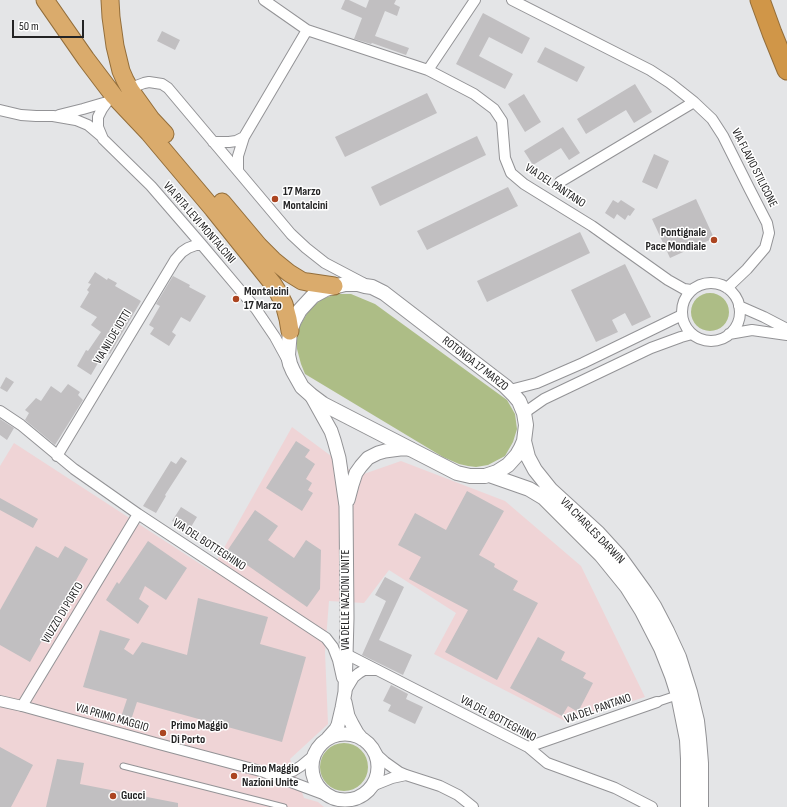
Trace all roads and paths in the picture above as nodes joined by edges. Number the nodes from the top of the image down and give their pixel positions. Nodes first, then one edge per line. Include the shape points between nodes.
1 (31, 0) edge
2 (45, 0) edge
3 (51, 0) edge
4 (110, 0) edge
5 (264, 0) edge
6 (475, 0) edge
7 (512, 0) edge
8 (760, 0) edge
9 (307, 30) junction
10 (86, 59) junction
11 (428, 70) junction
12 (787, 70) edge
13 (136, 86) dead end
14 (694, 102) junction
15 (0, 110) edge
16 (53, 116) junction
17 (151, 118) junction
18 (244, 137) junction
19 (103, 139) junction
20 (213, 142) junction
21 (238, 171) junction
22 (560, 182) dead end
23 (202, 245) junction
24 (334, 286) junction
25 (372, 287) junction
26 (727, 288) junction
27 (691, 290) junction
28 (739, 306) junction
29 (682, 315) junction
30 (787, 329) edge
31 (290, 330) junction
32 (692, 334) junction
33 (729, 334) junction
34 (787, 335) edge
35 (290, 364) junction
36 (510, 390) junction
37 (311, 396) junction
38 (0, 411) edge
39 (524, 413) junction
40 (524, 440) junction
41 (411, 449) junction
42 (57, 456) junction
43 (489, 475) junction
44 (346, 506) junction
45 (138, 514) junction
46 (346, 654) junction
47 (377, 670) junction
48 (344, 693) junction
49 (678, 695) junction
50 (0, 701) edge
51 (657, 702) joint
52 (22, 706) junction
53 (328, 738) junction
54 (362, 739) junction
55 (528, 747) junction
56 (375, 753) junction
57 (313, 756) junction
58 (122, 766) dead end
59 (264, 772) junction
60 (406, 775) junction
61 (368, 790) junction
62 (331, 800) edge
63 (284, 807) edge
64 (356, 807) edge
65 (473, 807) edge
66 (652, 807) edge
67 (688, 807) edge
68 (701, 807) edge

1 - 10 highway
2 - 10 highway
3 - 17 highway via 119,87
4 - 17 highway via 113,35 121,71 130,91
5 - 9 street, VIA DEL PANTANO
6 - 11 street
7 - 14 street, VIA FLAVIO STILICONE via 650,70
8 - 12 highway
9 - 11 street, VIA DEL PANTANO
9 - 18 street
10 - 31 highway via 114,96 149,133 273,284 284,304
11 - 27 street, VIA DEL PANTANO via 474,94 494,109 502,121 505,158 511,172 524,184 592,226 668,280
13 - 20 street via 149,82 166,86
14 - 22 street
14 - 26 street, VIA FLAVIO STILICONE via 712,119 723,136 767,223 769,233 765,248
15 - 16 street
16 - 19 street, VIA RITA LEVI MONTALCINI via 76,120 91,128
16 - 19 street via 107,102 98,117 98,127
17 - 24 highway via 273,260 302,281
18 - 20 street via 230,142
18 - 21 street via 238,158
19 - 23 street, VIA RITA LEVI MONTALCINI via 151,186
20 - 21 street
21 - 25 street via 306,248 336,269
23 - 35 street, VIA RITA LEVI MONTALCINI via 262,318
23 - 42 street, VIA NILDE IOTTI via 188,248 175,260
24 - 25 main road, ROTONDA 17 MARZO via 358,284
24 - 31 main road, ROTONDA 17 MARZO via 309,300 296,315
25 - 36 main road, ROTONDA 17 MARZO via 393,300
26 - 27 street via 720,284 708,283
26 - 28 street via 735,296
27 - 29 street via 683,304
28 - 30 street
28 - 33 street via 739,319
29 - 32 street via 685,325
29 - 36 street via 583,363 537,383
31 - 35 main road, ROTONDA 17 MARZO
32 - 33 street via 709,340 722,339
32 - 39 street via 651,348 544,399
33 - 34 street via 752,330
35 - 37 main road, ROTONDA 17 MARZO via 298,381
36 - 39 main road, ROTONDA 17 MARZO
37 - 41 main road, ROTONDA 17 MARZO
37 - 44 street, VIA DELLE NAZIONI UNITE via 334,440
38 - 42 street, VIA DEL BOTTEGHINO via 21,425
39 - 40 main road, ROTONDA 17 MARZO
40 - 43 main road, ROTONDA 17 MARZO via 517,455 508,465
40 - 68 main road, VIA CHARLES DARWIN via 534,470 619,556 648,597 667,630 679,657 697,721 701,763
41 - 43 main road, ROTONDA 17 MARZO via 457,473 470,476
41 - 44 street, VIA DELLE NAZIONI UNITE via 384,451 367,459 356,473
42 - 45 street, VIA DEL BOTTEGHINO
43 - 49 main road, VIA CHARLES DARWIN via 541,496 614,570 655,635
44 - 46 street, VIA DELLE NAZIONI UNITE
45 - 48 street, VIA DEL BOTTEGHINO via 326,638 332,644 338,660
45 - 52 street, VIUZZO DI PORTO
46 - 47 street, VIA DEL BOTTEGHINO
46 - 48 street, VIA DELLE NAZIONI UNITE
47 - 48 street via 364,670 359,673
47 - 55 street, VIA DEL BOTTEGHINO
48 - 53 street, VIA DELLE NAZIONI UNITE via 338,726
48 - 54 street, VIA DELLE NAZIONI UNITE via 348,716
49 - 51 street, VIA DEL PANTANO
49 - 67 main road, VIA CHARLES DARWIN via 686,734
50 - 52 street
51 - 55 street, VIA DEL PANTANO
52 - 59 street, VIA PRIMO MAGGIO
53 - 54 street via 343,734
53 - 57 street
54 - 56 street
55 - 66 street, VIA DEL BOTTEGHINO via 547,763 615,788
56 - 60 street
56 - 61 street via 378,772
57 - 59 street, VIA PRIMO MAGGIO via 290,772
57 - 62 street via 311,768 314,779 317,786
58 - 63 lane
59 - 62 street, VIA PRIMO MAGGIO
60 - 61 street via 392,778
60 - 65 street via 440,786 458,795
61 - 62 street via 360,797
61 - 64 street

